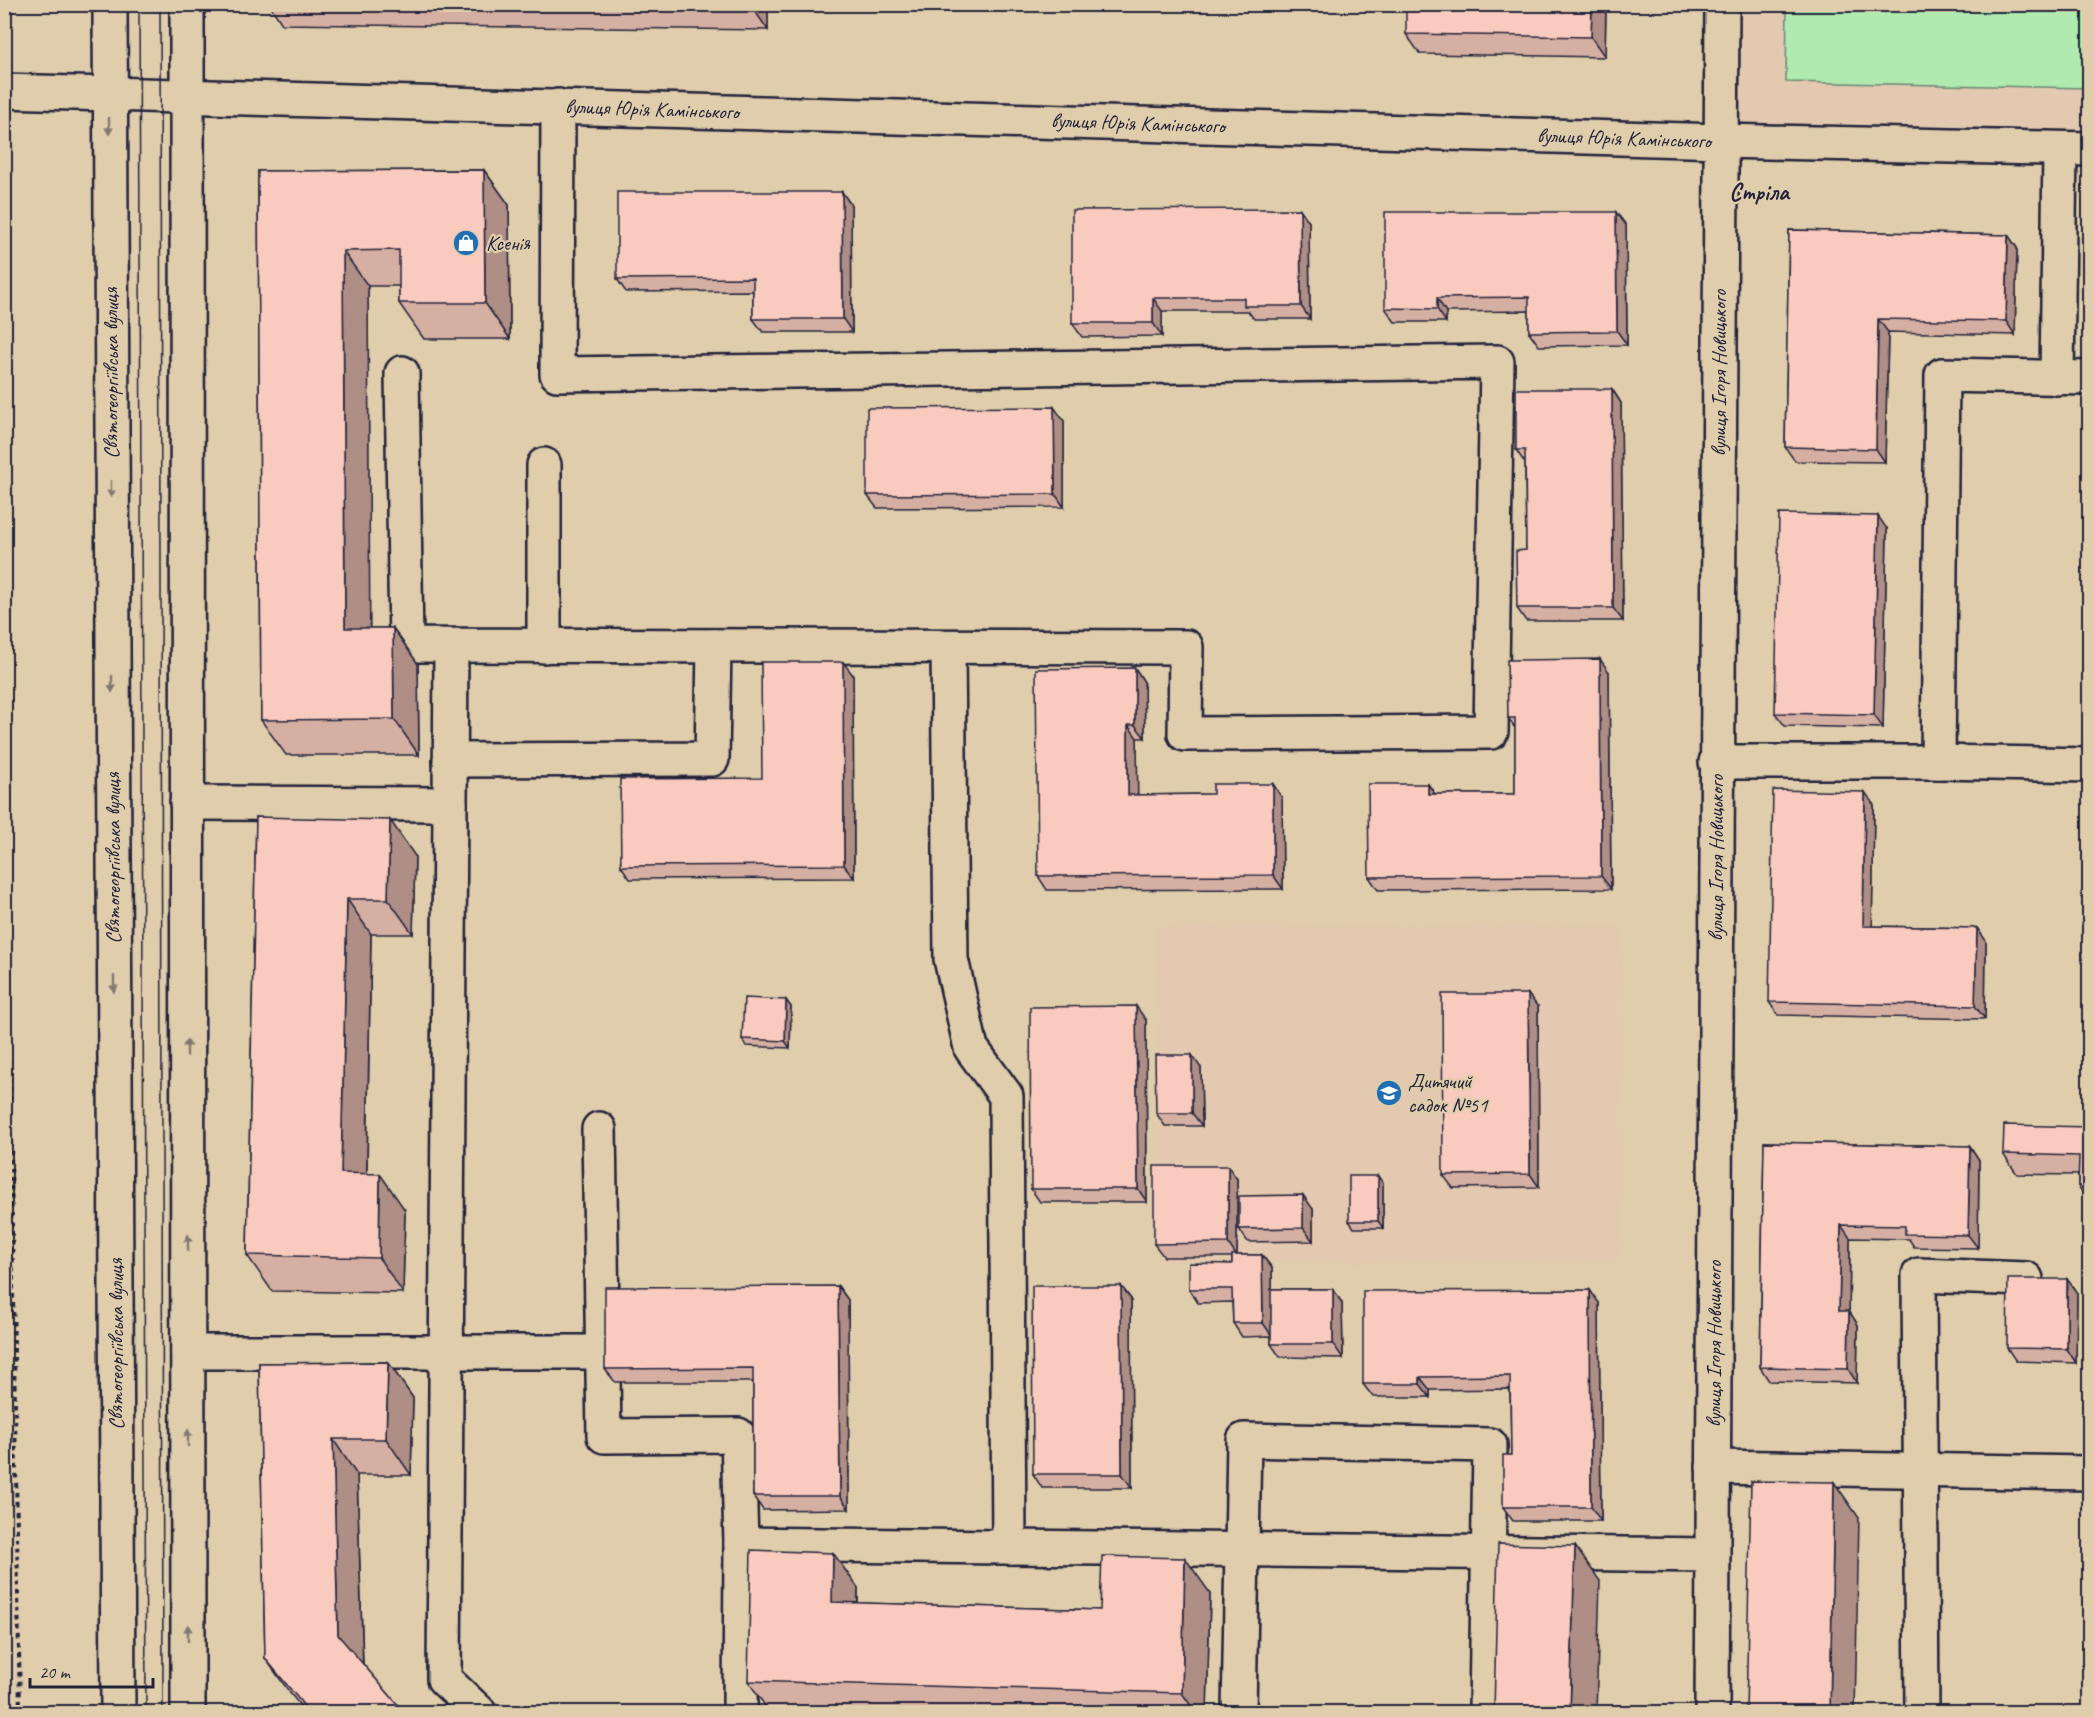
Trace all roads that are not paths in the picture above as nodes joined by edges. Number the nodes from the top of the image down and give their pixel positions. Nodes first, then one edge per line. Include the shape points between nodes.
1 (110, 4) edge
2 (187, 4) edge
3 (1722, 4) edge
4 (4, 91) edge
5 (109, 93) junction
6 (186, 96) junction
7 (558, 106) junction
8 (1721, 141) junction
9 (2075, 149) edge
10 (402, 373) dead end
11 (2058, 378) junction
12 (2090, 378) edge
13 (544, 465) dead end
14 (451, 646) junction
15 (544, 646) junction
16 (714, 646) junction
17 (948, 648) junction
18 (450, 760) junction
19 (1716, 762) junction
20 (1938, 762) junction
21 (2090, 765) edge
22 (187, 803) junction
23 (450, 804) junction
24 (599, 1129) dead end
25 (2026, 1279) edge
26 (188, 1352) junction
27 (446, 1352) junction
28 (603, 1352) junction
29 (1713, 1467) junction
30 (1920, 1469) junction
31 (2090, 1473) edge
32 (741, 1544) junction
33 (1009, 1547) junction
34 (1242, 1550) junction
35 (1488, 1552) junction
36 (1713, 1556) junction
37 (118, 1713) edge
38 (188, 1713) edge
39 (479, 1713) edge
40 (740, 1713) edge
41 (1239, 1713) edge
42 (1486, 1713) edge
43 (1712, 1713) edge
44 (1922, 1713) edge

1 - 5 street, Святогеоргіївська вулиця
2 - 6 street
3 - 8 street, вулиця Ігоря Новицького
4 - 5 street, вулиця Юрія Камінського
5 - 6 street, вулиця Юрія Камінського
5 -> 37 street, Святогеоргіївська вулиця
6 - 7 street, вулиця Юрія Камінського
6 - 22 street
7 - 8 street, вулиця Юрія Камінського
7 - 17 street via 557,374 1497,363 1491,732 1185,734 1186,647
8 - 9 street, вулиця Юрія Камінського
8 - 19 street, вулиця Ігоря Новицького
9 - 11 street
10 - 14 street via 406,645
11 - 12 street
11 - 20 street via 1942,375
13 - 15 street
14 - 15 street
14 - 18 street
15 - 16 street
16 - 17 street
16 - 18 street via 712,759
17 - 33 street via 951,959 971,1048 1006,1096
18 - 23 street
19 - 20 street
19 - 29 street, вулиця Ігоря Новицького
20 - 21 street
22 - 23 street
26 -> 22 street
23 - 27 street
24 - 28 street
25 - 30 street via 1919,1275
26 - 27 street
38 -> 26 street
27 - 28 street
27 - 39 street via 444,1679
28 - 32 street via 604,1436 738,1436
29 - 30 street
29 - 36 street, вулиця Ігоря Новицького
30 - 31 street
30 - 44 street
32 - 33 street
32 - 40 street
33 - 34 street
34 - 35 street
34 - 35 street via 1244,1440 1490,1445
34 - 41 street
35 - 36 street
35 - 42 street
36 - 43 street, вулиця Ігоря Новицького

